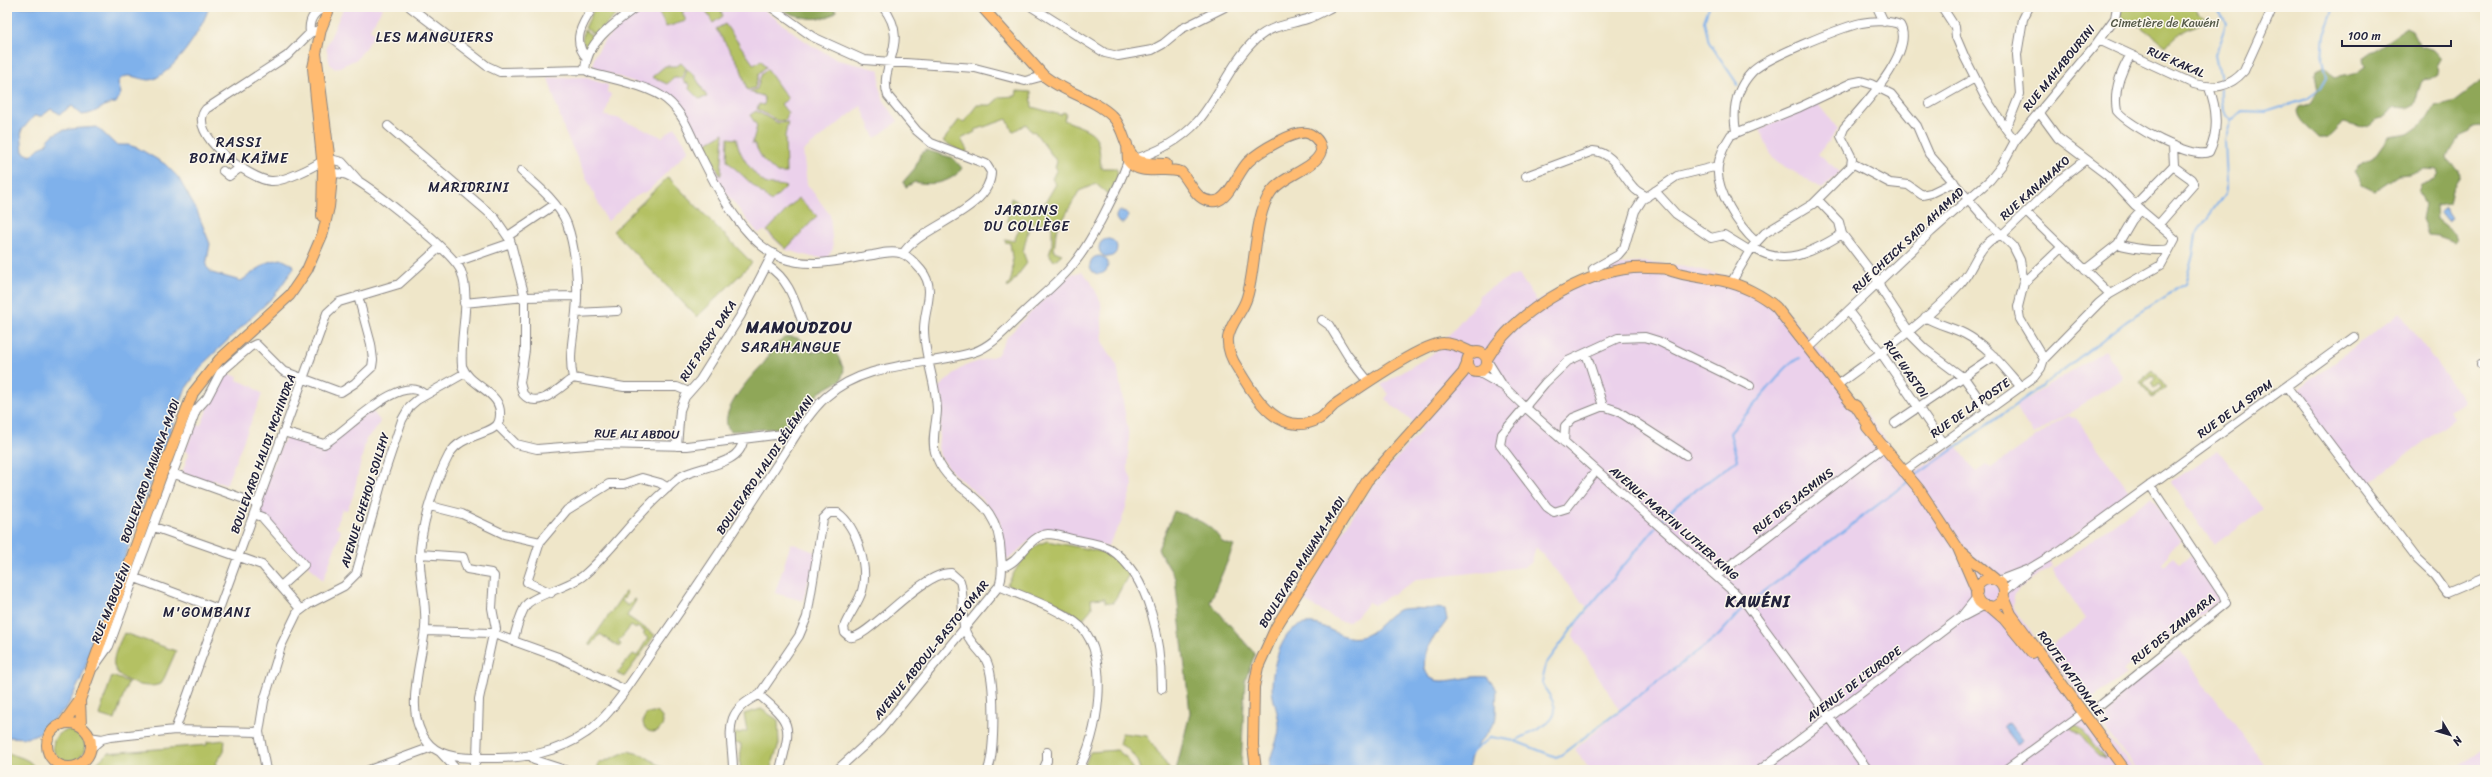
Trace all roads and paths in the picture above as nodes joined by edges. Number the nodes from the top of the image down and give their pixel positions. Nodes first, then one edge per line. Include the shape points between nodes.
1 (329, 7) edge
2 (410, 7) edge
3 (592, 7) edge
4 (636, 7) edge
5 (771, 7) edge
6 (882, 7) edge
7 (1032, 7) edge
8 (1225, 7) edge
9 (1332, 7) edge
10 (1877, 7) edge
11 (1942, 7) edge
12 (2029, 7) edge
13 (2117, 7) edge
14 (2273, 7) edge
15 (985, 8) edge
16 (1884, 22) junction
17 (321, 29) junction
18 (310, 33) junction
19 (2099, 40) junction
20 (316, 53) junction
21 (2130, 56) junction
22 (587, 58) junction
23 (891, 64) junction
24 (585, 70) junction
25 (1044, 76) junction
26 (1975, 78) junction
27 (1879, 87) junction
28 (2217, 87) junction
29 (1929, 104) dead end
30 (2039, 112) junction
31 (388, 126) dead end
32 (2006, 129) junction
33 (1736, 131) junction
34 (2015, 141) junction
35 (2173, 146) junction
36 (326, 160) junction
37 (2085, 160) junction
38 (1133, 163) junction
39 (1852, 163) junction
40 (1718, 166) junction
41 (2173, 166) junction
42 (241, 167) junction
43 (223, 171) dead end
44 (521, 171) dead end
45 (332, 173) junction
46 (1526, 176) dead end
47 (1954, 182) junction
48 (361, 184) junction
49 (1655, 191) junction
50 (1647, 197) junction
51 (1818, 200) junction
52 (1969, 200) junction
53 (554, 205) junction
54 (2138, 208) junction
55 (2026, 212) junction
56 (2159, 224) junction
57 (1842, 234) junction
58 (2002, 235) junction
59 (509, 240) junction
60 (319, 242) junction
61 (2118, 244) junction
62 (440, 247) junction
63 (1753, 247) junction
64 (2062, 247) junction
65 (2169, 249) junction
66 (773, 253) junction
67 (903, 254) junction
68 (456, 262) junction
69 (768, 266) junction
70 (2085, 270) junction
71 (1596, 278) junction
72 (1726, 282) junction
73 (1878, 282) junction
74 (2024, 283) junction
75 (2110, 294) junction
76 (358, 296) junction
77 (576, 296) junction
78 (525, 297) junction
79 (464, 303) junction
80 (617, 311) dead end
81 (1849, 312) junction
82 (576, 313) junction
83 (1925, 317) junction
84 (1322, 320) dead end
85 (1515, 325) junction
86 (804, 326) dead end
87 (1908, 331) junction
88 (2354, 337) dead end
89 (1808, 348) junction
90 (1586, 353) junction
91 (1881, 353) junction
92 (1994, 356) junction
93 (1471, 357) junction
94 (2044, 359) junction
95 (929, 360) junction
96 (1487, 361) junction
97 (1477, 372) junction
98 (465, 374) junction
99 (1961, 377) junction
100 (573, 378) junction
101 (302, 379) junction
102 (1369, 382) junction
103 (1837, 385) junction
104 (1503, 386) junction
105 (1750, 386) dead end
106 (2021, 387) junction
107 (2287, 387) junction
108 (689, 392) junction
109 (425, 395) junction
110 (1442, 397) junction
111 (1603, 406) junction
112 (1918, 406) junction
113 (1525, 407) junction
114 (1987, 410) junction
115 (1895, 423) dead end
116 (498, 426) junction
117 (801, 429) junction
118 (283, 432) junction
119 (783, 434) junction
120 (743, 440) junction
121 (793, 441) junction
122 (1564, 442) junction
123 (1942, 442) junction
124 (677, 446) junction
125 (1885, 446) junction
126 (1686, 455) dead end
127 (1596, 471) junction
128 (172, 473) junction
129 (1906, 475) junction
130 (2150, 485) junction
131 (668, 488) junction
132 (258, 504) junction
133 (430, 506) junction
134 (254, 514) junction
135 (154, 527) junction
136 (540, 542) junction
137 (1958, 548) junction
138 (420, 554) junction
139 (238, 555) junction
140 (1002, 567) junction
141 (2029, 569) junction
142 (1716, 576) junction
143 (134, 578) junction
144 (2485, 578) edge
145 (1996, 580) junction
146 (281, 586) junction
147 (999, 586) junction
148 (551, 593) junction
149 (1977, 594) junction
150 (2004, 594) junction
151 (1987, 606) junction
152 (218, 609) junction
153 (301, 610) junction
154 (1961, 617) junction
155 (964, 627) junction
156 (425, 631) junction
157 (494, 634) junction
158 (513, 641) junction
159 (90, 672) junction
160 (625, 690) junction
161 (1162, 690) dead end
162 (759, 695) junction
163 (80, 700) junction
164 (2101, 704) dead end
165 (2079, 716) junction
166 (1830, 717) junction
167 (63, 724) junction
168 (81, 726) junction
169 (260, 728) junction
170 (175, 730) junction
171 (89, 737) junction
172 (102, 739) junction
173 (432, 747) junction
174 (90, 749) junction
175 (1047, 752) dead end
176 (441, 753) junction
177 (532, 756) junction
178 (51, 757) junction
179 (477, 758) junction
180 (77, 767) edge
181 (58, 770) edge
182 (266, 770) edge
183 (369, 770) edge
184 (457, 770) edge
185 (472, 770) edge
186 (565, 770) edge
187 (733, 770) edge
188 (780, 770) edge
189 (837, 770) edge
190 (988, 770) edge
191 (1043, 770) edge
192 (1078, 770) edge
193 (1256, 770) edge
194 (1760, 770) edge
195 (1868, 770) edge
196 (2005, 770) edge
197 (2119, 770) edge
198 (2125, 770) edge

1 - 17 main road, BOULEVARD MAWANA-MADI
1 - 18 street via 320,9 313,16
2 - 24 street via 487,66 500,72
3 - 22 street via 578,36 579,48
4 - 22 street via 606,31
5 - 23 street via 813,37 841,51 864,60
6 - 23 street via 895,30
7 - 8 street via 1105,53 1118,56 1152,50 1181,29
9 - 38 street via 1264,33 1235,64 1191,128 1163,149
10 - 16 street
11 - 26 street via 1955,27 1960,46
12 - 32 street via 2023,19 2017,55 2020,94
13 - 19 street, RUE MAHABOURINI via 2115,18
14 - 28 street via 2244,72 2237,79
15 - 25 main road
16 - 27 street via 1900,25 1904,34 1886,80
16 - 33 street via 1862,23 1760,64 1740,88 1734,106
17 - 18 street
17 - 20 main road, BOULEVARD MAWANA-MADI
18 - 42 street via 287,56 202,114 201,121 212,144
19 - 21 street, RUE KAKAL
19 - 30 street, RUE MAHABOURINI
20 - 36 main road, BOULEVARD MAWANA-MADI
20 - 36 main road, BOULEVARD MAWANA-MADI via 313,68 315,102 319,110
21 - 28 street, RUE KAKAL via 2194,84
21 - 35 street via 2117,86 2117,111 2136,126
22 - 24 street
23 - 25 street via 976,68 1026,81
23 - 67 street via 886,89 888,96 917,131 939,147 986,164 991,172 988,186 977,198 951,220 909,244
24 - 66 street via 651,91 674,106 724,201 751,235
25 - 38 main road via 1055,85 1108,112 1123,130
26 - 29 street
26 - 32 street
27 - 33 street via 1861,81 1851,83 1755,126
27 - 39 street via 1844,128 1841,136
27 - 47 street via 1891,94 1911,117 1929,154
28 - 35 street via 2216,123 2209,152 2204,154
30 - 34 street, RUE MAHABOURINI
30 - 37 street via 2058,138
31 - 59 street via 495,218
32 - 34 street
33 - 40 street via 1725,145
34 - 52 street, RUE CHEICK SAID AHAMAD via 2002,165
35 - 41 street
36 - 42 street via 273,182 257,179
36 - 45 main road, BOULEVARD MAWANA-MADI via 327,168
36 - 48 street via 342,162
36 - 60 main road, BOULEVARD MAWANA-MADI
37 - 54 street via 2107,175
37 - 55 street, RUE KANAMAKO
38 - 95 street, BOULEVARD HALIDI SÉLÉMANI via 1119,183 1078,258 1039,300 983,348
38 - 102 main road via 1176,166 1184,172 1199,198 1206,201 1220,200 1250,160 1299,132 1309,133 1317,138 1321,151 1316,160 1279,182 1265,202 1249,292 1229,332 1228,347 1235,365 1258,402 1270,413 1289,422 1320,418
39 - 47 street via 1890,183 1908,186 1922,195
39 - 51 street
40 - 49 street via 1677,176
40 - 63 street via 1718,176 1730,208
41 - 54 street
41 - 56 street via 2194,184
42 - 43 street via 229,176
44 - 53 street
45 - 48 street via 346,175
45 - 60 main road, BOULEVARD MAWANA-MADI via 329,207
46 - 50 street via 1593,151 1601,151 1634,189
47 - 52 street
48 - 62 street
49 - 50 street
49 - 63 street via 1676,214 1711,238 1724,236
50 - 71 street via 1634,211 1624,248 1618,255 1593,269
51 - 57 street via 1839,222
51 - 63 street via 1778,223
52 - 58 street
52 - 73 street, RUE CHEICK SAID AHAMAD
53 - 59 street
53 - 77 street via 567,224
54 - 56 street
54 - 61 street
55 - 58 street, RUE KANAMAKO
55 - 64 street
56 - 65 street, RUE DE LA POSTE via 2175,238
57 - 63 street via 1820,247 1793,257 1784,258
57 - 73 street
58 - 74 street via 2013,246 2020,260
58 - 83 street, RUE KANAMAKO via 1994,237 1982,248 1966,278
59 - 68 street
59 - 78 street
60 - 159 main road, BOULEVARD MAWANA-MADI via 306,270 290,295 219,360 193,393
61 - 65 street via 2162,251
61 - 70 street
62 - 68 street
62 - 76 street, BOULEVARD HALIDI MCHINDRA via 399,284
63 - 72 street
64 - 70 street
64 - 74 street
65 - 75 street, RUE DE LA POSTE via 2161,265
66 - 67 street via 792,261 816,264 887,253
66 - 69 street, RUE PASKY DAKA
67 - 95 street, AVENUE ABDOUL-BASTOI OMAR via 922,270 929,283 930,296 924,326
68 - 79 street via 463,279
69 - 86 street via 783,278 788,286
69 - 108 street, RUE PASKY DAKA via 712,362
70 - 75 street
71 - 72 main road via 1633,268 1666,269 1677,274
71 - 85 main road via 1572,291 1551,298
72 - 89 main road via 1760,297 1795,331
73 - 81 street, RUE CHEICK SAID AHAMAD
73 - 87 street
74 - 94 street via 2018,307 2020,319
75 - 94 street, RUE DE LA POSTE
76 - 101 street, BOULEVARD HALIDI MCHINDRA via 339,302 329,310
76 - 101 street via 371,344 373,360 369,371 341,392
77 - 78 street
77 - 82 street
78 - 79 street
78 - 100 street via 525,350 520,383 523,394 531,400 543,399
79 - 98 street via 461,354
80 - 82 street
81 - 89 street, RUE CHEICK SAID AHAMAD
81 - 91 street, RUE WASTOI
82 - 100 street via 571,358
83 - 87 street, RUE KANAMAKO
83 - 92 street via 1936,324 1964,333
84 - 102 street
85 - 93 main road
85 - 96 main road
87 - 91 street, RUE KANAMAKO
87 - 99 street via 1925,349
88 - 107 street
89 - 103 main road
90 - 105 street via 1618,338 1645,337
90 - 111 street
90 - 113 street via 1568,361 1557,370
91 - 103 street, RUE KANAMAKO
91 - 112 street, RUE WASTOI
92 - 99 street
92 - 106 street
93 - 96 main road via 1482,353
93 - 97 main road via 1470,369
93 - 102 main road via 1456,345 1445,342 1429,346
93 - 110 main road, BOULEVARD MAWANA-MADI via 1463,373
94 - 106 street, RUE DE LA POSTE via 2041,368
95 - 117 street, BOULEVARD HALIDI SÉLÉMANI via 882,370 839,387 824,398
95 - 140 street, AVENUE ABDOUL-BASTOI OMAR via 936,395 935,452 950,477 982,504 994,518 1000,538
96 - 97 main road via 1484,370
96 - 104 street, AVENUE MARTIN LUTHER KING
97 - 104 street, AVENUE MARTIN LUTHER KING
97 - 110 main road, BOULEVARD MAWANA-MADI
98 - 109 street, AVENUE CHEHOU SOILIHY
98 - 116 street via 499,404
99 - 112 street
99 - 114 street
100 - 108 street via 624,387 677,387
101 - 118 street, BOULEVARD HALIDI MCHINDRA
101 - 128 street, RUE MABOUÉNI via 283,371 258,345 253,344 220,373 207,398 199,406
103 - 125 main road via 1852,408
104 - 113 street, AVENUE MARTIN LUTHER KING
106 - 114 street, RUE DE LA POSTE
107 - 130 street, RUE DE LA SPPM
107 - 144 street, RUE DE LA SPPM via 2417,559 2434,575 2447,593
108 - 124 street, RUE PASKY DAKA via 680,410
109 - 118 street via 414,391 390,396 324,444
109 - 153 street, AVENUE CHEHOU SOILIHY via 410,406 397,432 356,574 344,586
110 - 193 main road, BOULEVARD MAWANA-MADI via 1368,481 1276,627 1258,667 1254,687 1253,745
111 - 122 street via 1573,418 1565,426
111 - 126 street via 1618,411
112 - 115 street
112 - 123 street, RUE WASTOI
113 - 122 street, AVENUE MARTIN LUTHER KING
113 - 127 street via 1502,434 1500,445 1547,507 1554,512 1567,508
114 - 123 street, RUE DE LA POSTE
116 - 124 street, RUE ALI ABDOU via 516,444 537,449 600,444
116 - 133 street, BOULEVARD HALIDI SÉLÉMANI via 470,436 452,450
117 - 119 street, RUE ALI ABDOU
117 - 121 street, BOULEVARD HALIDI SÉLÉMANI
118 - 132 street, BOULEVARD HALIDI MCHINDRA
119 - 120 street, RUE ALI ABDOU
119 - 121 street
120 - 124 street, RUE ALI ABDOU
120 - 131 street via 743,446 734,456 682,476
121 - 160 street, BOULEVARD HALIDI SÉLÉMANI via 692,595
122 - 127 street, AVENUE MARTIN LUTHER KING
123 - 129 street, RUE DE LA POSTE
125 - 129 main road
125 - 142 street, RUE DES JASMINS
127 - 142 street, AVENUE MARTIN LUTHER KING
128 - 132 street
128 - 135 street, RUE MABOUÉNI
129 - 137 main road
130 - 141 street, RUE DE LA SPPM via 2061,550
130 - 164 street, RUE DES ZAMBARA via 2226,603
131 - 136 street via 642,478 624,484 609,484 563,513
131 - 148 street via 635,518 583,576
132 - 134 street, BOULEVARD HALIDI MCHINDRA
133 - 136 street via 462,514 504,534
133 - 138 street, BOULEVARD HALIDI SÉLÉMANI via 422,533
134 - 139 street, BOULEVARD HALIDI MCHINDRA
134 - 146 street via 262,517 304,565
135 - 139 street
135 - 143 street, RUE MABOUÉNI
136 - 148 street via 527,582
137 - 145 main road
137 - 149 main road
138 - 156 street, BOULEVARD HALIDI SÉLÉMANI
138 - 157 street via 463,557 467,570 493,575 492,608 496,629
139 - 146 street via 262,564
139 - 152 street, BOULEVARD HALIDI MCHINDRA
140 - 147 street, AVENUE ABDOUL-BASTOI OMAR
140 - 161 street via 1011,564 1038,537 1048,534 1109,549 1138,579 1145,591 1156,635
141 - 145 street
141 - 150 street
142 - 166 street, AVENUE MARTIN LUTHER KING via 1747,605
143 - 152 street
143 - 159 street, RUE MABOUÉNI via 109,646
145 - 149 main road via 1983,581
145 - 150 main road
146 - 153 street
147 - 155 street, AVENUE ABDOUL-BASTOI OMAR
147 - 192 street via 1065,616 1082,628 1089,640 1095,660 1098,703 1089,748
148 - 158 street via 529,602 518,622
149 - 151 main road
149 - 154 street, AVENUE DE L’EUROPE
150 - 151 main road via 1998,604
150 - 198 main road, ROUTE NATIONALE 1 via 2011,614
151 - 154 street, AVENUE DE L’EUROPE
151 - 165 main road, ROUTE NATIONALE 1 via 2004,619
152 - 170 street, BOULEVARD HALIDI MCHINDRA
153 - 169 street, AVENUE CHEHOU SOILIHY via 280,646 264,701
154 - 166 street, AVENUE DE L’EUROPE
155 - 162 street via 961,583 956,575 946,573 914,591 860,635 853,638 847,636 844,627 862,592 864,571 855,536 847,521 838,513 829,513 821,525 814,585 803,628
155 - 189 street, AVENUE ABDOUL-BASTOI OMAR via 880,731
155 - 190 street via 986,660 993,685
156 - 157 street
156 - 173 street, BOULEVARD HALIDI SÉLÉMANI via 415,707 420,728
157 - 158 street
157 - 179 street via 479,699
158 - 160 street via 558,657
159 - 163 main road, BOULEVARD MAWANA-MADI
160 - 177 street, BOULEVARD HALIDI SÉLÉMANI via 585,734
162 - 187 street via 738,708 731,721 729,735
162 - 188 street via 786,720 789,728
163 - 167 main road, BOULEVARD MAWANA-MADI
163 - 168 main road, BOULEVARD MAWANA-MADI
165 - 196 street
165 - 197 main road, ROUTE NATIONALE 1
166 - 194 street, AVENUE DE L’EUROPE
166 - 195 street, AVENUE MARTIN LUTHER KING
167 - 168 main road
167 - 178 main road via 57,727 49,738
168 - 171 main road
169 - 170 street
169 - 182 street, AVENUE CHEHOU SOILIHY
170 - 172 street
171 - 172 street
171 - 174 main road
172 - 174 street
173 - 176 street, BOULEVARD HALIDI SÉLÉMANI
173 - 183 street
174 - 180 main road via 87,757
175 - 191 street
176 - 179 street, BOULEVARD HALIDI SÉLÉMANI
176 - 184 street, BOULEVARD HALIDI SÉLÉMANI
177 - 179 street, BOULEVARD HALIDI SÉLÉMANI via 520,759
177 - 186 street via 534,760
178 - 180 main road via 61,765
178 - 181 main road
179 - 185 street

